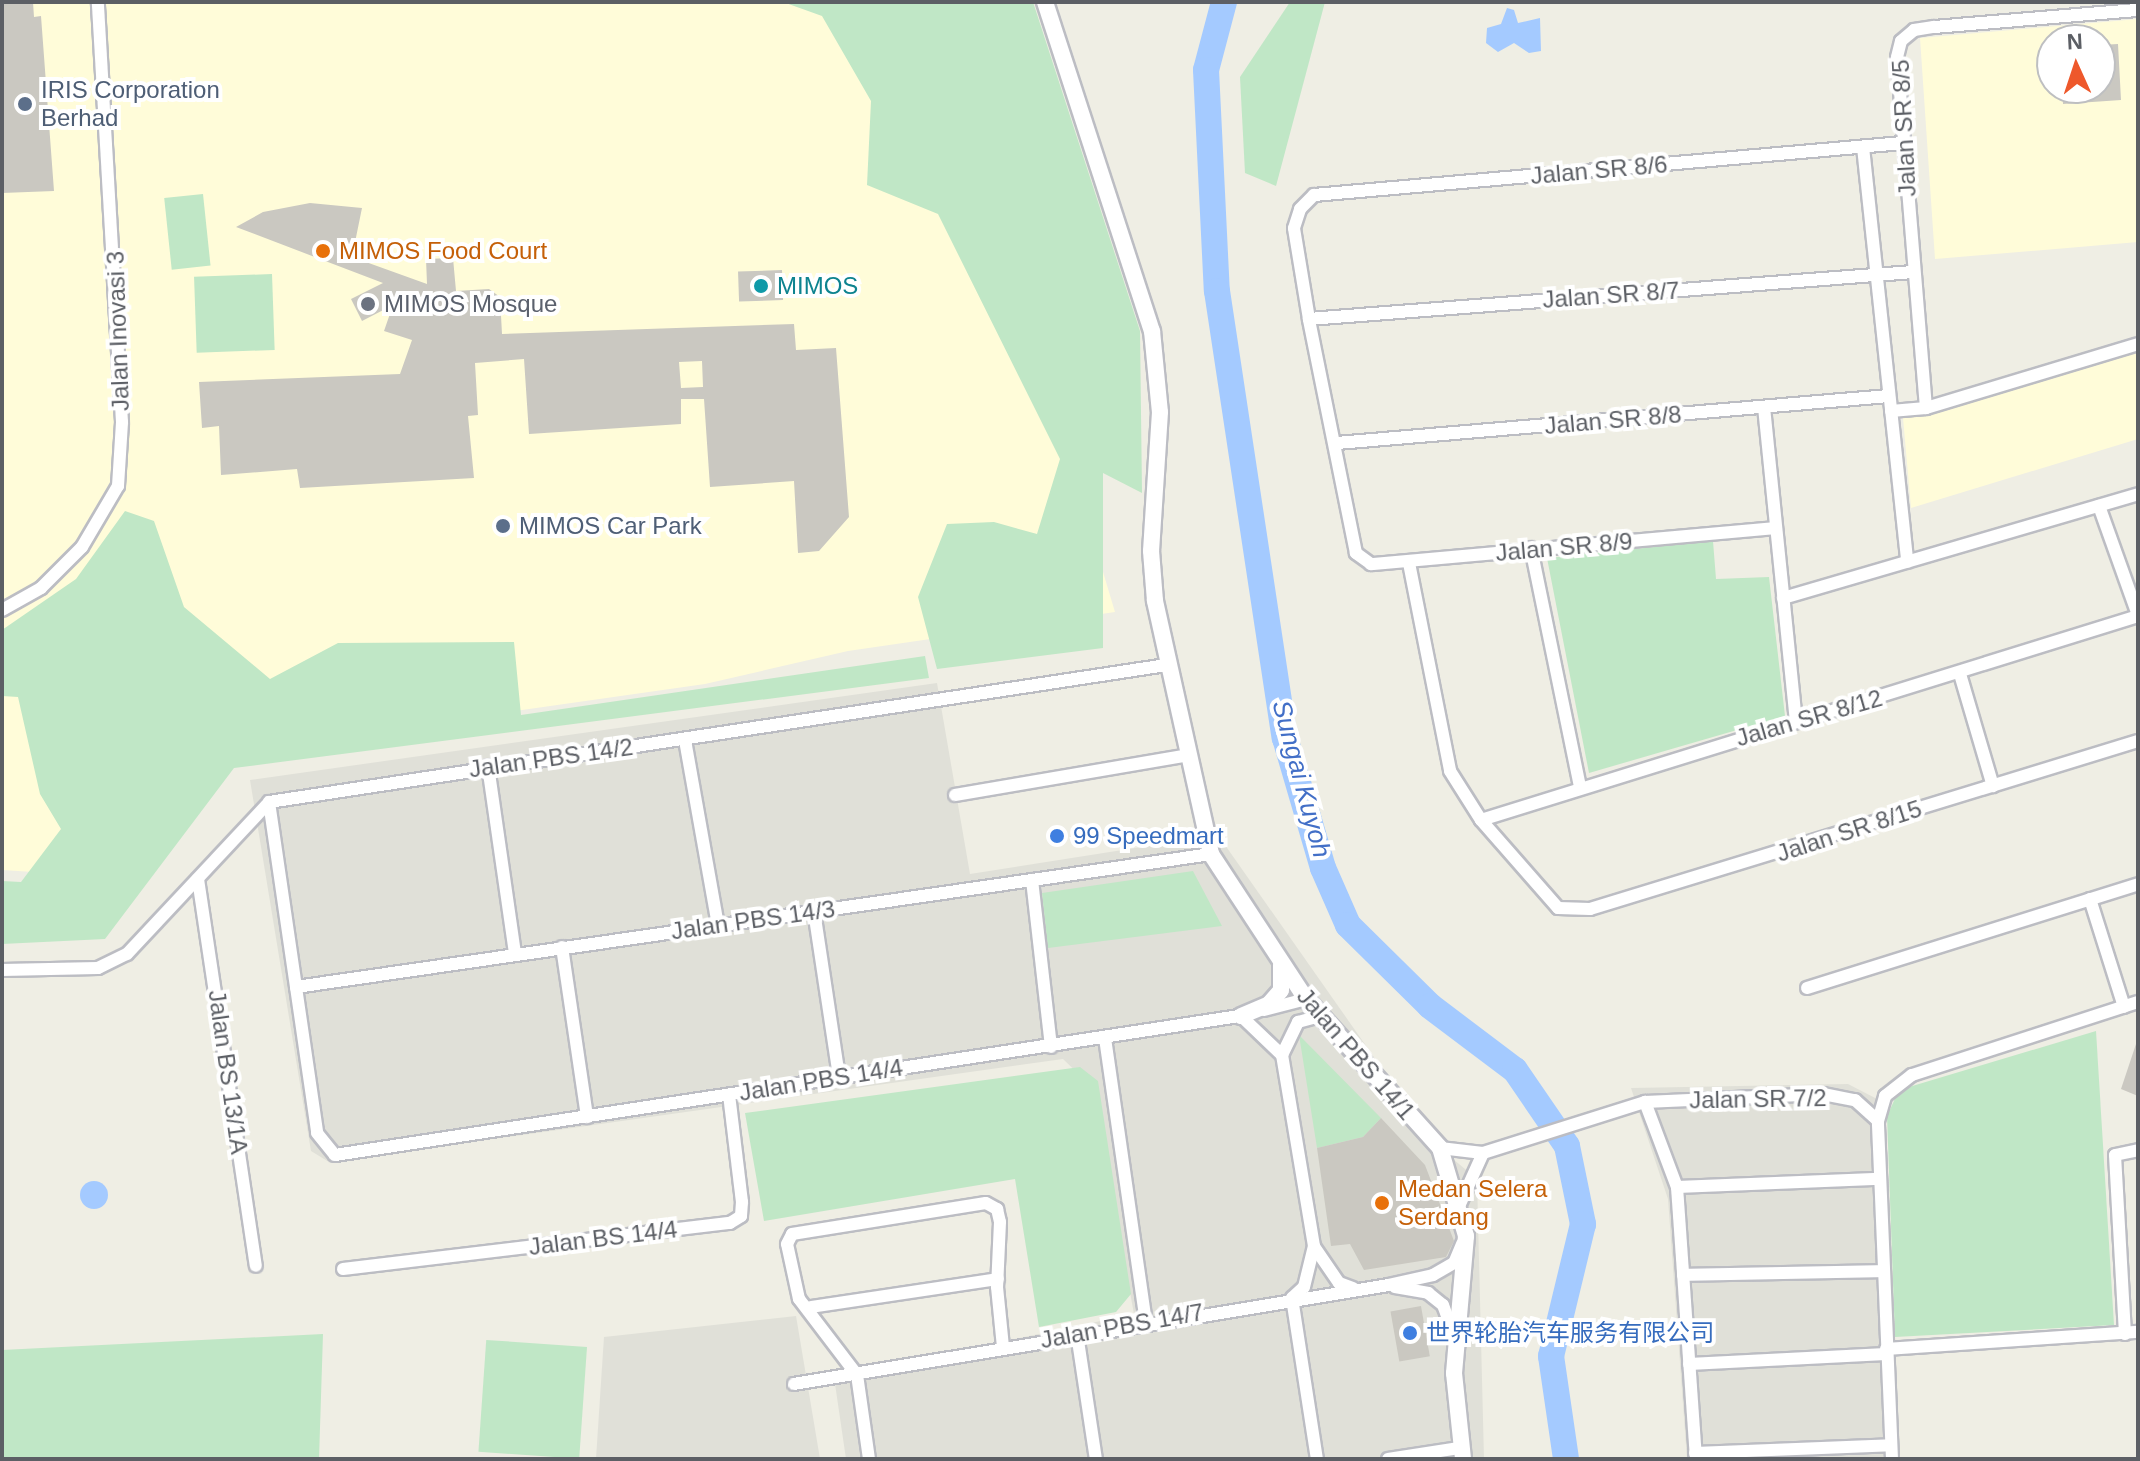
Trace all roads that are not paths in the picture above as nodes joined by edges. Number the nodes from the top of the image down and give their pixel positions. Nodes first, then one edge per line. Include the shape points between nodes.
1 (98, 2) edge
2 (1045, 2) edge
3 (2138, 10) edge
4 (1903, 143) junction
5 (1863, 147) junction
6 (1913, 272) junction
7 (1877, 275) junction
8 (1309, 319) junction
9 (2138, 344) edge
10 (1889, 396) junction
11 (1764, 407) junction
12 (1926, 408) junction
13 (1891, 411) junction
14 (1337, 443) junction
15 (2138, 494) edge
16 (2099, 506) junction
17 (1776, 528) junction
18 (1531, 548) junction
19 (1907, 562) junction
20 (1409, 563) junction
21 (1783, 598) junction
22 (2, 610) edge
23 (2138, 616) edge
24 (1166, 665) junction
25 (1960, 674) junction
26 (1796, 722) junction
27 (685, 740) junction
28 (2138, 741) edge
29 (1188, 755) junction
30 (488, 766) junction
31 (1580, 786) junction
32 (1993, 786) junction
33 (955, 795) dead end
34 (269, 802) junction
35 (1481, 820) junction
36 (1211, 854) junction
37 (198, 879) junction
38 (1032, 880) junction
39 (2138, 884) edge
40 (2090, 899) junction
41 (814, 911) junction
42 (718, 925) junction
43 (562, 947) junction
44 (515, 953) junction
45 (1281, 964) junction
46 (2, 970) edge
47 (296, 987) junction
48 (1807, 988) dead end
49 (1306, 999) junction
50 (2138, 1002) edge
51 (2124, 1007) junction
52 (1241, 1016) junction
53 (1320, 1016) junction
54 (1105, 1038) junction
55 (1051, 1047) junction
56 (1282, 1055) junction
57 (839, 1077) junction
58 (729, 1095) junction
59 (1645, 1102) junction
60 (587, 1117) junction
61 (1878, 1121) junction
62 (1440, 1148) junction
63 (2138, 1150) edge
64 (1483, 1153) junction
65 (1880, 1179) junction
66 (1677, 1187) junction
67 (1460, 1204) junction
68 (1466, 1236) junction
69 (1314, 1246) junction
70 (256, 1266) dead end
71 (343, 1269) dead end
72 (1883, 1271) junction
73 (1683, 1275) junction
74 (998, 1279) junction
75 (1388, 1285) junction
76 (1358, 1289) junction
77 (1292, 1298) junction
78 (811, 1307) junction
79 (1146, 1321) junction
80 (2132, 1333) edge
81 (1077, 1334) junction
82 (1003, 1347) junction
83 (1456, 1347) junction
84 (1886, 1352) junction
85 (1689, 1364) junction
86 (857, 1375) junction
87 (794, 1384) dead end
88 (1891, 1445) junction
89 (1461, 1453) edge
90 (1696, 1456) edge
91 (869, 1459) edge
92 (1096, 1459) edge
93 (1317, 1459) edge
94 (1388, 1459) edge
95 (1892, 1459) edge

1 - 22 street, Jalan Inovasi 3 via 121,391 118,486 82,547 41,588
2 - 24 street, Jalan PBS 14/1 via 1152,331 1160,412 1151,551
3 - 4 street, Jalan SR 8/5 via 1914,30 1897,57
4 - 5 street, Jalan SR 8/6
4 - 6 street, Jalan SR 8/5
5 - 7 street, Jalan SR 8/5
5 - 8 street, Jalan SR 8/6 via 1314,195 1300,209 1294,228
6 - 7 street, Jalan SR 8/7
6 - 12 street, Jalan SR 8/5
7 - 8 street, Jalan SR 8/7
7 - 10 street, Jalan SR 8/5
8 - 14 street
9 - 12 street
10 - 11 street, Jalan SR 8/8
10 - 13 street, Jalan SR 8/5
11 - 14 street, Jalan SR 8/8
11 - 17 street
12 - 13 street
13 - 19 street, Jalan SR 8/5
14 - 20 street, Jalan SR 8/9 via 1356,553 1371,564
15 - 16 street
16 - 19 street
16 - 23 street
17 - 18 street, Jalan SR 8/9
17 - 21 street
18 - 20 street, Jalan SR 8/9
18 - 31 street
19 - 21 street
20 - 35 street via 1450,771
21 - 26 street
23 - 25 street, Jalan SR 8/12
24 - 27 street, Jalan PBS 14/2
24 - 29 street, Jalan PBS 14/1
25 - 26 street, Jalan SR 8/12
25 - 32 street
26 - 31 street, Jalan SR 8/12
27 - 30 street, Jalan PBS 14/2
27 - 42 street
28 - 32 street, Jalan SR 8/15
29 - 33 street
29 - 36 street, Jalan PBS 14/1
30 - 34 street, Jalan PBS 14/2
30 - 44 street
31 - 35 street, Jalan SR 8/12
32 - 35 street, Jalan SR 8/15 via 1590,909 1558,908
34 - 37 street
34 - 47 street
36 - 38 street, Jalan PBS 14/3
36 - 45 street, Jalan PBS 14/1
37 - 46 street via 127,954 98,968
37 - 70 street, Jalan BS 13/1A
38 - 41 street, Jalan PBS 14/3
38 - 55 street
39 - 40 street
40 - 48 street
40 - 51 street
41 - 42 street, Jalan PBS 14/3
41 - 57 street
42 - 43 street, Jalan PBS 14/3
43 - 44 street, Jalan PBS 14/3
43 - 60 street
44 - 47 street, Jalan PBS 14/3
45 - 49 street, Jalan PBS 14/1
45 - 52 street via 1281,990 1269,1004
47 - 60 street, Jalan PBS 14/4 via 317,1133 335,1155
49 - 52 street, Jalan PBS 14/4
49 - 53 street, Jalan PBS 14/1
50 - 51 street
51 - 61 street via 1912,1075 1885,1096
52 - 54 street, Jalan PBS 14/4
52 - 56 street
53 - 56 street via 1298,1022
53 - 62 street, Jalan PBS 14/1
54 - 55 street, Jalan PBS 14/4
54 - 79 street
55 - 57 street, Jalan PBS 14/4
56 - 69 street
57 - 58 street, Jalan PBS 14/4
58 - 60 street, Jalan PBS 14/4
58 - 71 street, Jalan BS 14/4 via 742,1202 741,1216 730,1223
59 - 61 street, Jalan SR 7/2 via 1823,1094 1855,1100
59 - 64 street, Jalan SR 7/2
59 - 66 street
61 - 65 street
62 - 64 street, Jalan SR 7/2
62 - 67 street, Jalan PBS 14/1
63 - 80 street via 2115,1155
64 - 67 street
65 - 66 street
65 - 72 street
66 - 73 street
67 - 68 street, Jalan PBS 14/1
68 - 75 street, Jalan PBS 14/7 via 1454,1263 1433,1275
68 - 83 street, Jalan PBS 14/1 via 1467,1276
69 - 76 street via 1339,1283
69 - 77 street via 1304,1287
72 - 73 street
72 - 84 street
73 - 85 street
74 - 78 street
74 - 78 street via 1000,1222 997,1209 986,1203 801,1228 787,1244 799,1299
74 - 82 street
75 - 76 street, Jalan PBS 14/7
75 - 83 street, Jalan PBS 14/7 via 1428,1293 1443,1305
76 - 77 street, Jalan PBS 14/7
77 - 79 street, Jalan PBS 14/7
77 - 93 street
78 - 86 street
79 - 81 street, Jalan PBS 14/7
80 - 84 street
81 - 82 street, Jalan PBS 14/7
81 - 92 street
82 - 86 street, Jalan PBS 14/7
83 - 89 street, Jalan PBS 14/1
84 - 85 street
84 - 88 street
85 - 90 street
86 - 87 street, Jalan PBS 14/7
86 - 91 street
88 - 90 street
88 - 95 street
89 - 94 street

